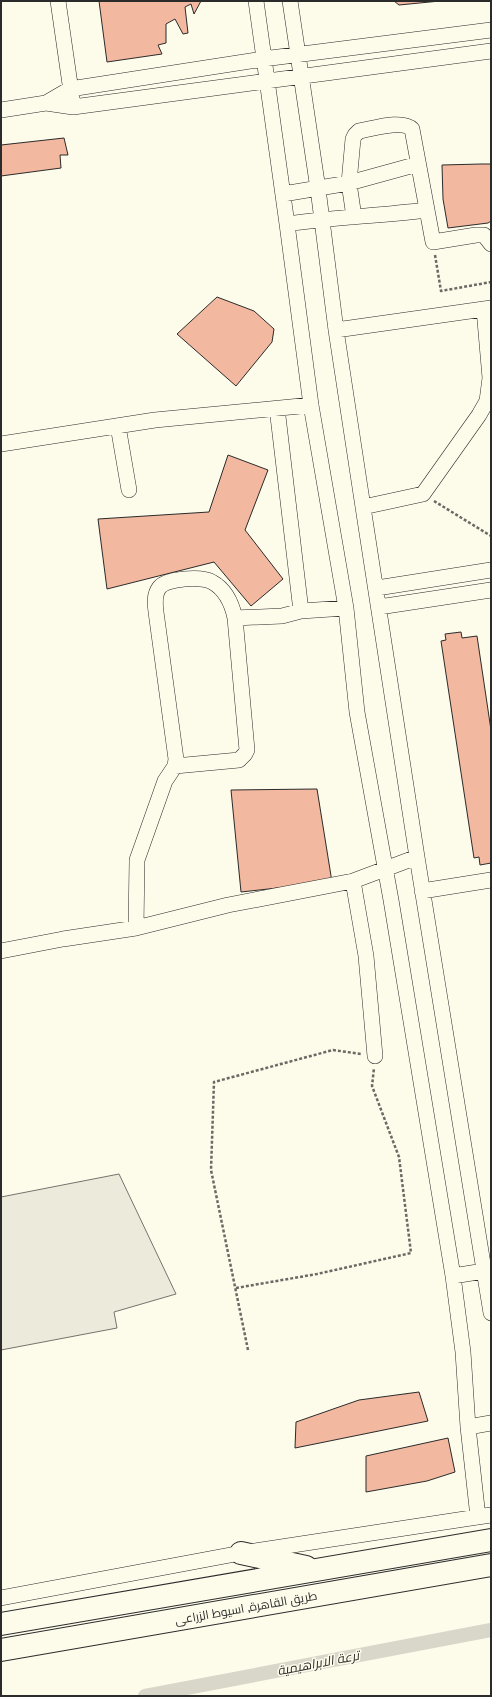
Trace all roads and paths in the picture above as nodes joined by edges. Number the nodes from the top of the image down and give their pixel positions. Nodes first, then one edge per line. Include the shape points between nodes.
1 (58, 1) edge
2 (256, 1) edge
3 (290, 1) edge
4 (491, 30) edge
5 (491, 51) edge
6 (299, 56) junction
7 (263, 59) junction
8 (301, 76) junction
9 (267, 81) junction
10 (70, 90) junction
11 (46, 103) junction
12 (73, 107) junction
13 (1, 110) edge
14 (418, 164) junction
15 (349, 183) junction
16 (318, 189) junction
17 (282, 194) junction
18 (426, 210) junction
19 (354, 217) junction
20 (322, 219) junction
21 (287, 224) junction
22 (433, 242) junction
23 (491, 244) edge
24 (491, 282) edge
25 (487, 308) edge
26 (336, 330) junction
27 (311, 405) junction
28 (277, 408) junction
29 (118, 426) junction
30 (1, 444) edge
31 (129, 490) dead end
32 (423, 494) junction
33 (363, 508) junction
34 (491, 536) edge
35 (491, 570) edge
36 (376, 588) junction
37 (491, 590) edge
38 (346, 608) junction
39 (379, 608) junction
40 (301, 611) junction
41 (235, 618) junction
42 (175, 766) junction
43 (417, 857) junction
44 (385, 869) junction
45 (491, 880) edge
46 (353, 881) junction
47 (422, 891) junction
48 (136, 928) junction
49 (1, 951) edge
50 (375, 1056) junction
51 (484, 1270) junction
52 (453, 1276) junction
53 (236, 1288) junction
54 (491, 1314) edge
55 (248, 1350) dead end
56 (491, 1423) edge
57 (468, 1427) junction
58 (485, 1516) edge
59 (491, 1540) edge
60 (241, 1553) junction
61 (491, 1565) edge
62 (317, 1570) junction
63 (1, 1598) edge
64 (1, 1624) edge
65 (1, 1650) edge

1 - 10 street
2 - 7 street
3 - 6 street
4 - 6 street
5 - 8 street
6 - 7 street
6 - 8 street
7 - 9 street
7 - 10 street
8 - 9 street
8 - 16 street
9 - 12 street
9 - 17 street
10 - 11 street
10 - 12 street
11 - 12 street
11 - 13 street
14 - 15 street
14 - 15 street via 412,129 408,125 400,124 359,132 353,139
14 - 18 street
15 - 16 street
15 - 19 street
16 - 17 street
16 - 20 street
17 - 21 street
18 - 19 street via 386,216
18 - 22 street
19 - 20 street
20 - 21 street
20 - 26 street
21 - 27 street
22 - 23 street via 484,235
22 - 24 path via 441,291
25 - 26 street
25 - 32 street via 490,378 487,401
26 - 33 street
27 - 28 street
27 - 38 street
28 - 29 street
28 - 40 street
29 - 30 street
29 - 31 street
32 - 33 street
32 - 34 path
33 - 36 street
35 - 36 street
36 - 39 street
37 - 39 street
38 - 40 street
38 - 44 street via 357,712
39 - 43 street
40 - 41 street via 282,616
41 - 42 street via 247,750 239,760
41 - 42 street via 232,605 220,587 211,581 176,580 164,583 158,589 155,599 156,612
42 - 48 street via 165,781 137,860
43 - 44 street
43 - 47 street
44 - 46 street
44 - 52 street
45 - 47 street
46 - 48 street via 228,905
46 - 50 street via 366,956
47 - 51 street
48 - 49 street
50 - 53 path via 333,1050 214,1082 211,1170
50 - 53 path via 372,1086 399,1157 411,1253 318,1274
51 - 52 street
51 - 54 street
52 - 57 street via 463,1352
53 - 55 path
56 - 57 street
57 - 58 street
58 - 60 street
59 - 62 highway
60 - 62 highway
60 - 63 street
61 - 65 highway, طريق القاهرة, اسيوط الزراعى
62 - 64 highway

